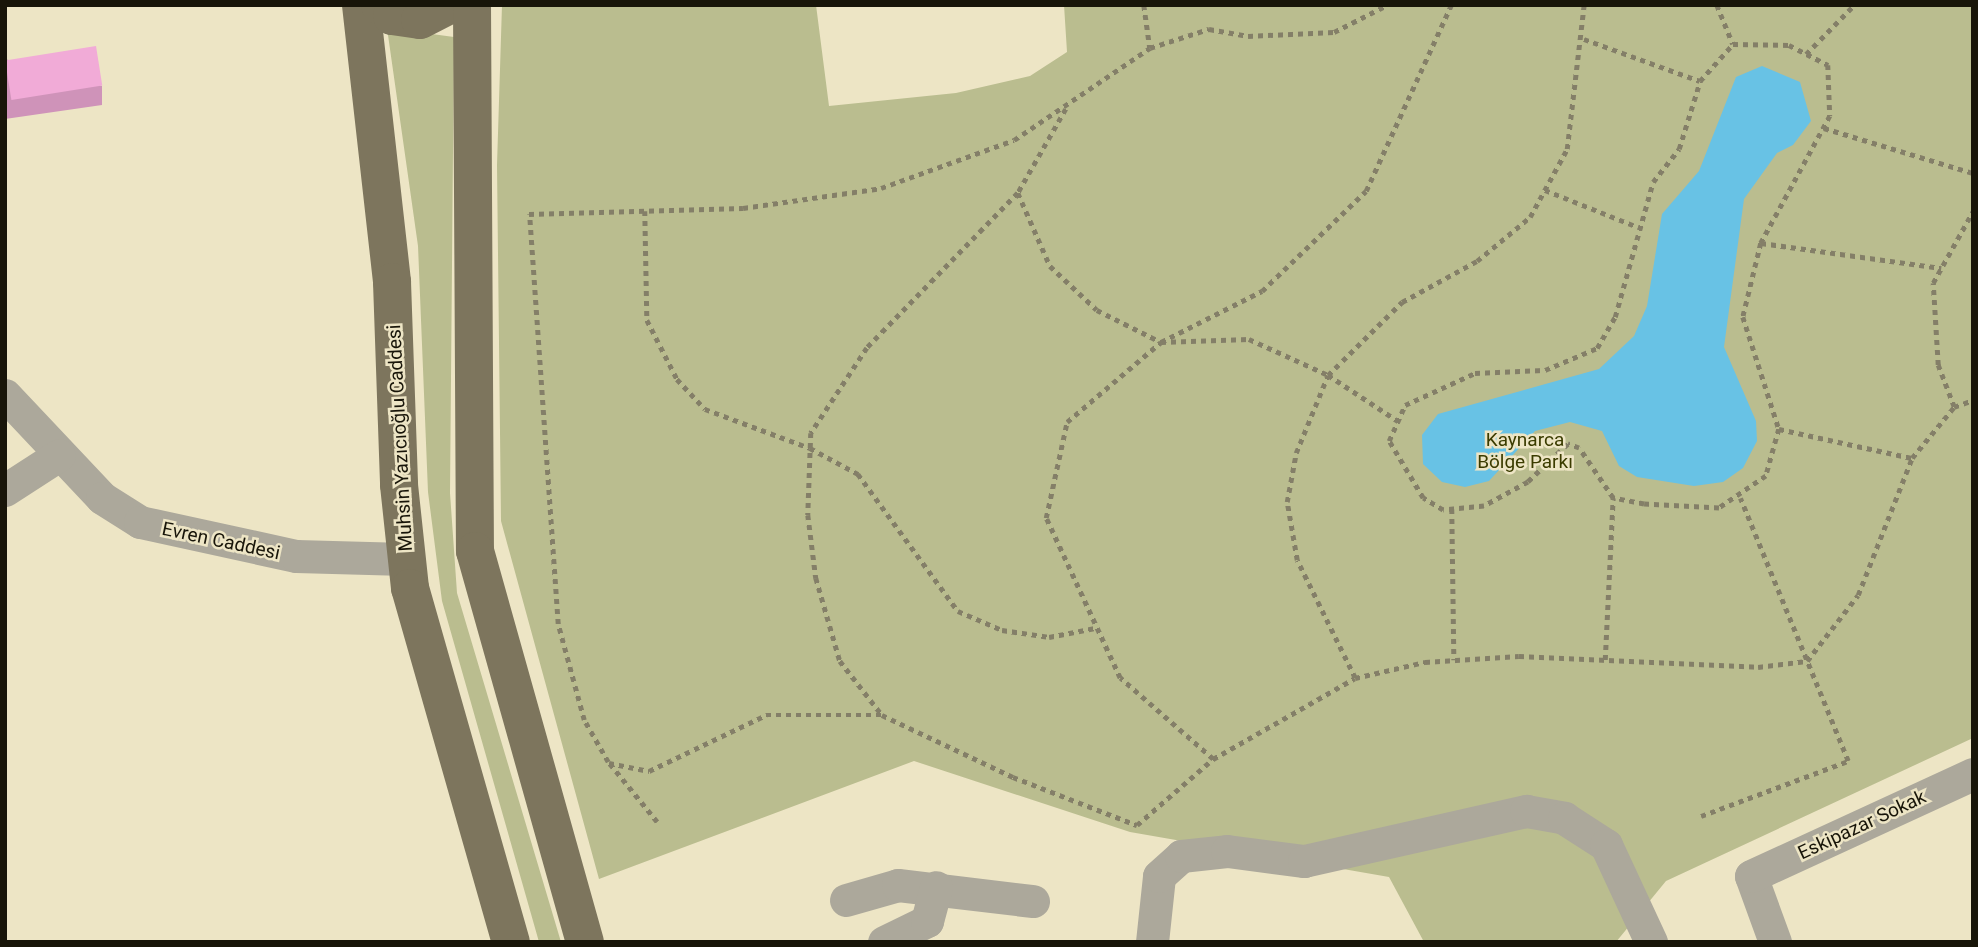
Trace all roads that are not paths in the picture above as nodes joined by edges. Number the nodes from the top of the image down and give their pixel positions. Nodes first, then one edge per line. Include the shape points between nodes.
1 (361, 5) edge
2 (380, 5) edge
3 (450, 5) edge
4 (472, 5) edge
5 (5, 395) edge
6 (59, 456) junction
7 (5, 490) edge
8 (405, 559) junction
9 (1973, 774) edge
10 (936, 887) junction
11 (846, 900) dead end
12 (1033, 901) dead end
13 (1769, 936) edge
14 (511, 942) edge
15 (585, 942) edge
16 (884, 942) edge
17 (1152, 942) edge
18 (1651, 942) edge

1 - 8 main road, Muhsin Yazıcıoğlu Caddesi via 393,282
2 - 3 main road via 404,20 430,18
4 - 15 main road via 475,551
5 - 6 street, Evren Caddesi
6 - 7 street
6 - 8 street, Evren Caddesi via 102,498 140,522 187,537 296,556
8 - 14 main road, Muhsin Yazıcıoğlu Caddesi via 426,660
9 - 13 street, Eskipazar Sokak via 1751,876
10 - 11 street via 898,885
10 - 12 street
10 - 16 street via 927,921
17 - 18 street via 1159,876 1181,856 1227,851 1304,861 1526,811 1564,818 1606,845 1620,864

